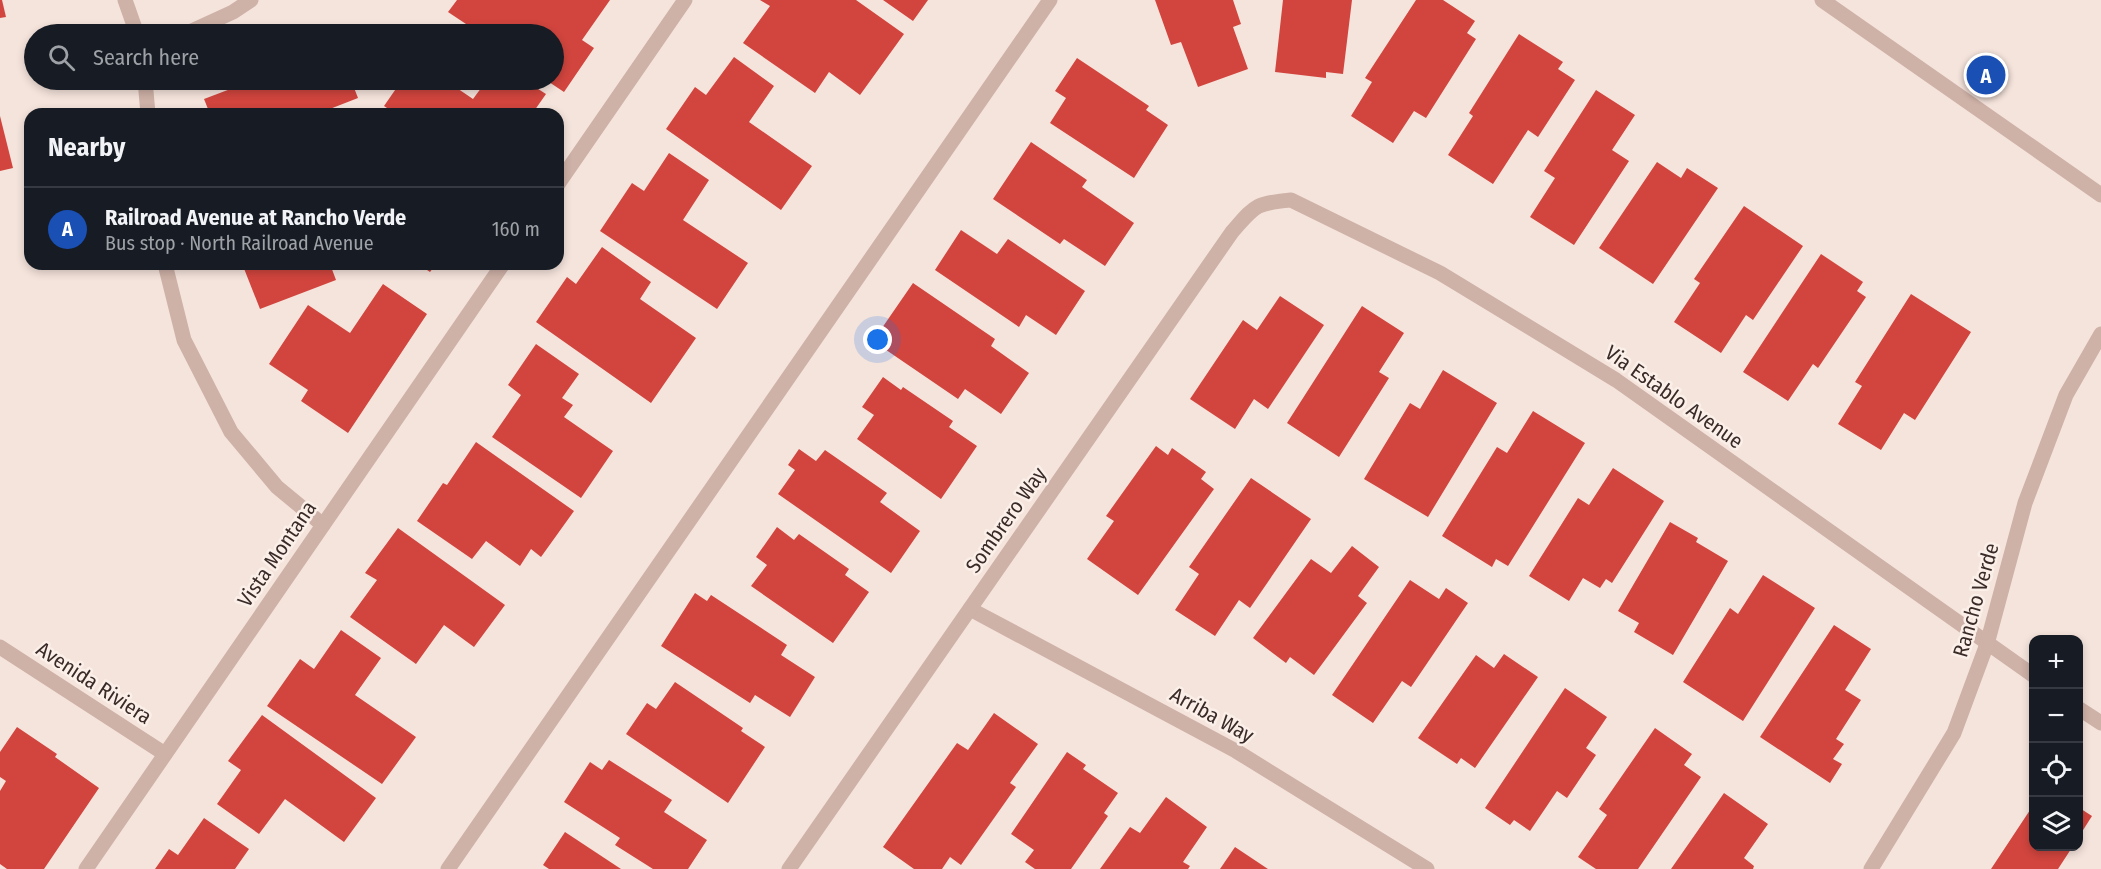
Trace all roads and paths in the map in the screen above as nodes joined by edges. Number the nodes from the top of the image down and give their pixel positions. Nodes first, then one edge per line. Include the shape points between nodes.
1 (125, 0) edge
2 (252, 0) edge
3 (685, 0) edge
4 (1050, 0) edge
5 (1822, 0) edge
6 (133, 24) edge
7 (207, 24) edge
8 (146, 90) edge
9 (147, 108) edge
10 (564, 175) edge
11 (2101, 195) edge
12 (1265, 202) joint
13 (166, 270) edge
14 (498, 270) edge
15 (2101, 334) edge
16 (323, 525) junction
17 (970, 609) junction
18 (1988, 644) junction
19 (0, 647) edge
20 (2029, 673) edge
21 (2083, 711) edge
22 (2101, 723) edge
23 (165, 754) junction
24 (86, 869) edge
25 (448, 869) edge
26 (789, 869) edge
27 (1427, 869) edge
28 (1872, 869) edge

1 - 6 street
2 - 7 street
3 - 10 street
4 - 25 street
5 - 11 street
8 - 9 street
12 - 17 street, Sombrero Way via 1232,232
12 - 18 street, Via Establo Avenue via 1291,200 1440,273 1616,380
13 - 16 street via 184,340 231,432 277,486
14 - 16 street, Vista Montana
15 - 18 street, Rancho Verde via 2066,395 2025,503
16 - 23 street, Vista Montana
17 - 26 street, Sombrero Way
17 - 27 street, Arriba Way via 1236,751
18 - 20 street, Via Establo Avenue
18 - 28 street, Rancho Verde via 1954,733
19 - 23 street, Avenida Riviera
21 - 22 street
23 - 24 street, Vista Montana

